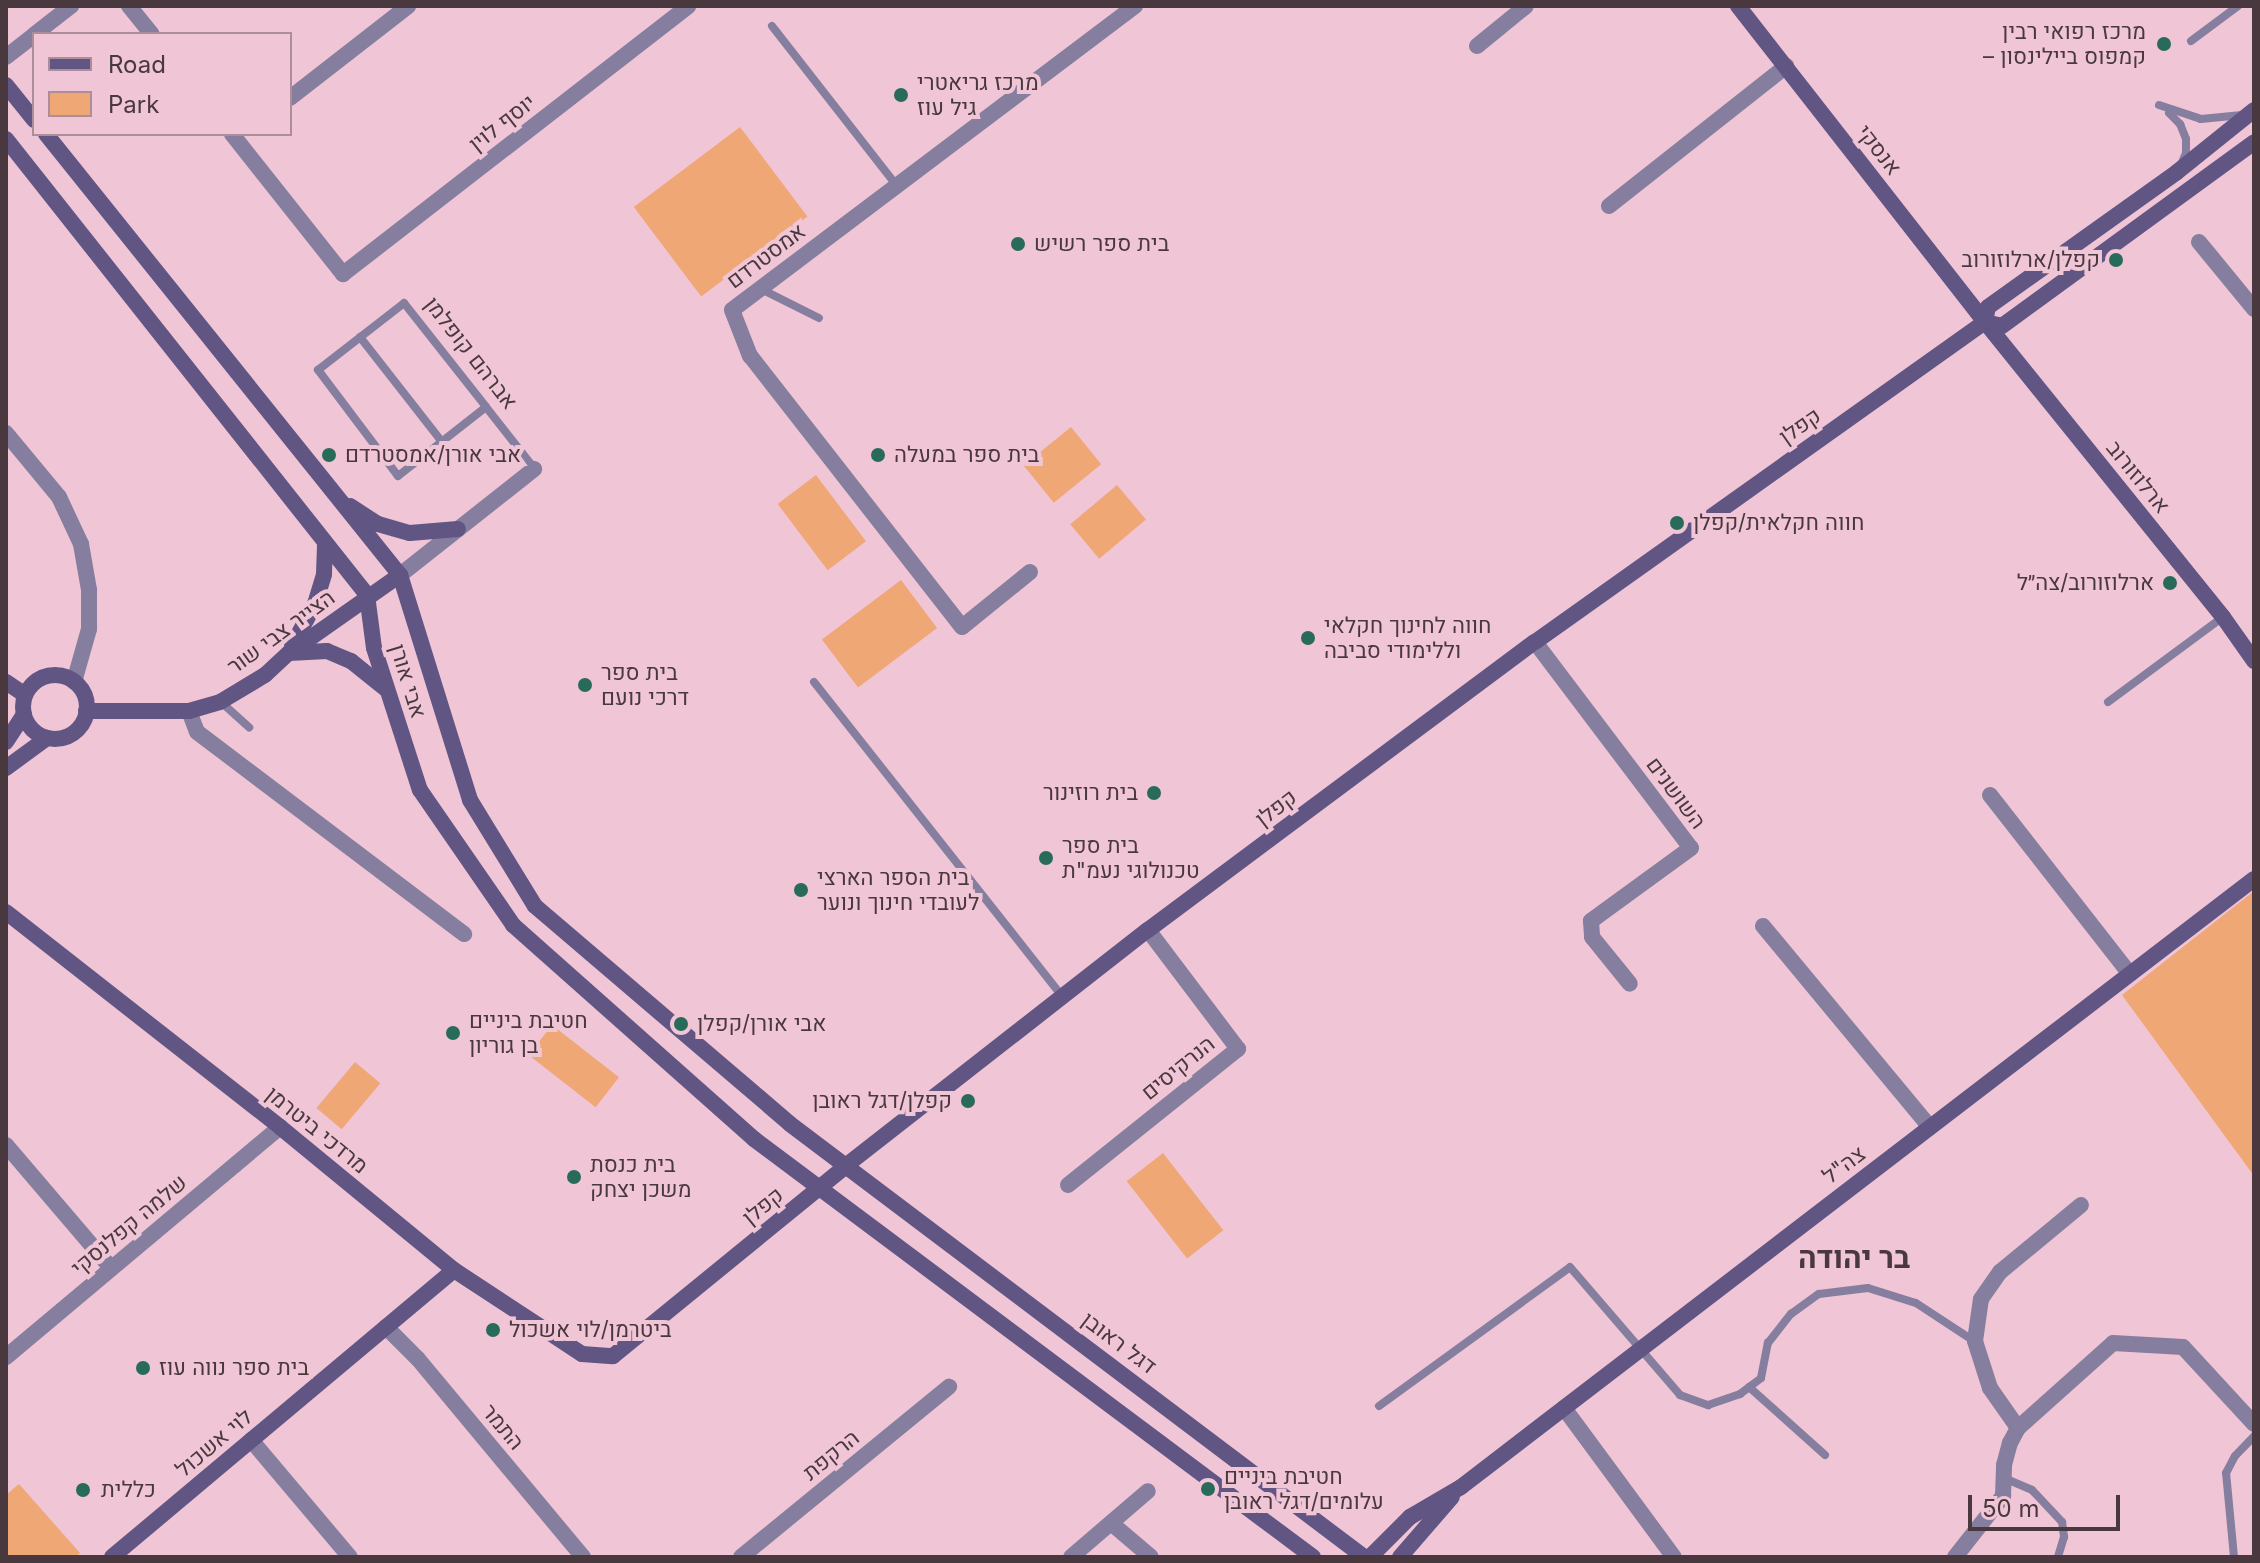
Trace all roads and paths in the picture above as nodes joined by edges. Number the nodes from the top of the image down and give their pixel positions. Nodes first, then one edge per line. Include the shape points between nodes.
1 (71, 6) edge
2 (129, 6) edge
3 (408, 6) edge
4 (688, 6) edge
5 (1135, 6) edge
6 (1526, 6) edge
7 (1738, 6) edge
8 (2238, 6) edge
9 (772, 26) dead end
10 (37, 32) edge
11 (150, 32) edge
12 (32, 36) edge
13 (2191, 41) dead end
14 (1477, 46) dead end
15 (6, 57) edge
16 (1786, 66) junction
17 (6, 85) edge
18 (292, 96) edge
19 (2254, 110) edge
20 (32, 118) edge
21 (48, 136) edge
22 (238, 136) edge
23 (6, 139) edge
24 (2254, 142) edge
25 (2177, 172) junction
26 (898, 187) junction
27 (1609, 206) dead end
28 (2199, 242) dead end
29 (758, 287) junction
30 (2254, 309) edge
31 (819, 318) dead end
32 (1985, 322) junction
33 (360, 337) junction
34 (486, 407) junction
35 (6, 433) edge
36 (442, 442) junction
37 (534, 469) joint
38 (340, 499) junction
39 (458, 529) junction
40 (325, 543) junction
41 (1030, 572) dead end
42 (400, 575) junction
43 (367, 595) junction
44 (2223, 617) junction
45 (1535, 642) junction
46 (289, 653) junction
47 (2254, 661) edge
48 (6, 682) edge
49 (74, 682) junction
50 (814, 682) dead end
51 (387, 690) junction
52 (25, 695) junction
53 (220, 702) junction
54 (2108, 702) dead end
55 (86, 711) junction
56 (189, 711) junction
57 (24, 714) junction
58 (249, 727) dead end
59 (47, 738) junction
60 (6, 742) edge
61 (6, 768) edge
62 (1990, 795) dead end
63 (2254, 879) edge
64 (6, 912) edge
65 (1763, 926) dead end
66 (1148, 930) junction
67 (464, 934) dead end
68 (2130, 974) junction
69 (1630, 984) dead end
70 (1062, 996) junction
71 (280, 1127) junction
72 (1930, 1127) junction
73 (6, 1145) edge
74 (848, 1164) junction
75 (1068, 1185) dead end
76 (822, 1187) junction
77 (2081, 1205) dead end
78 (111, 1268) junction
79 (454, 1270) junction
80 (386, 1327) junction
81 (1975, 1341) junction
82 (1639, 1350) junction
83 (613, 1356) joint
84 (6, 1357) edge
85 (949, 1387) dead end
86 (1749, 1387) junction
87 (1379, 1406) dead end
88 (1564, 1408) junction
89 (2254, 1424) edge
90 (2018, 1428) junction
91 (2254, 1436) edge
92 (251, 1440) junction
93 (1825, 1455) dead end
94 (2004, 1478) junction
95 (1461, 1487) junction
96 (1148, 1491) dead end
97 (1111, 1523) junction
98 (112, 1557) edge
99 (350, 1557) edge
100 (583, 1557) edge
101 (741, 1557) edge
102 (1071, 1557) edge
103 (1151, 1557) edge
104 (1313, 1557) edge
105 (1367, 1557) edge
106 (1400, 1557) edge
107 (1674, 1557) edge
108 (1955, 1557) edge
109 (2058, 1557) edge
110 (2234, 1557) edge

1 - 10 street
2 - 11 street
3 - 18 street
4 - 22 street, יוסף לוין via 343,274
5 - 26 street, אמסטרדם
6 - 14 street
7 - 16 street, אנסקי
8 - 13 lane
9 - 26 lane
12 - 15 street
16 - 27 street
16 - 32 street, אנסקי
17 - 20 street
19 - 25 street, קפלן
19 - 25 lane via 2201,119 2159,105 2174,116 2186,139
21 - 38 street, אבי אורן
23 - 40 street
24 - 32 street, קפלן via 2002,326
25 - 32 street, קפלן via 1988,307
26 - 29 street, אמסטרדם
28 - 30 street
29 - 31 lane
29 - 41 street, אמסטרדם via 732,310 750,356 962,627
32 - 44 street, ארלוזורוב
32 - 45 street, קפלן
33 - 34 lane, אברהם קופלמן via 404,303
33 - 36 lane
33 - 36 lane, אברהם קופלמן via 318,370 398,476
34 - 36 lane
34 - 37 lane, אברהם קופלמן
35 - 49 street via 59,497 81,544 89,629
37 - 39 street
38 - 39 street via 378,524 410,533
38 - 42 street, אבי אורן
39 - 42 street
40 - 43 street
40 - 46 street via 324,574 315,604
42 - 43 street, הצייר צבי שור
42 - 74 street, אבי אורן via 470,800 535,906 790,1124
43 - 46 street, הצייר צבי שור
43 - 51 street, אבי אורן via 374,648
44 - 47 street, ארלוזורוב
44 - 54 lane
45 - 66 street, קפלן
45 - 69 street, השושנים via 1691,848 1591,921 1592,937
46 - 51 street via 327,651 351,661
46 - 53 street, הצייר צבי שור via 265,675
48 - 52 street
49 - 52 street via 46,676
49 - 55 street
50 - 70 lane
51 - 76 street, אבי אורן via 420,790 513,925 754,1139
52 - 57 street
53 - 56 street, הצייר צבי שור
53 - 58 lane
55 - 56 street, הצייר צבי שור
55 - 59 street via 77,730
56 - 67 street via 197,732
57 - 59 street via 32,729
57 - 60 street
59 - 61 street
62 - 68 street
63 - 68 street, צה"ל
64 - 71 street, מרדכי ביטרמן
65 - 72 street
66 - 70 street, קפלן
66 - 75 street, הנרקיסים via 1238,1049
68 - 72 street, צה"ל
70 - 74 street, קפלן
71 - 78 street, שלמה קפלנסקי
71 - 79 street, מרדכי ביטרמן
72 - 82 street, צה"ל
73 - 78 street
74 - 76 street, קפלן
74 - 105 street, דגל ראובן
76 - 83 street, קפלן
76 - 104 street
77 - 81 street via 2000,1272 1981,1299
78 - 84 street, שלמה קפלנסקי
79 - 80 street, לוי אשכול
79 - 83 street, מרדכי ביטרמן via 582,1354
80 - 92 street, לוי אשכול
80 - 100 street, התמר
81 - 86 lane via 1916,1303 1868,1288 1819,1294 1791,1314 1768,1343 1761,1378
81 - 90 street via 1990,1388
82 - 86 lane via 1680,1395 1708,1405
82 - 87 lane via 1570,1267
82 - 88 street, צה"ל
85 - 101 street, הרקפת
86 - 93 lane
88 - 95 street, צה"ל
88 - 107 street
89 - 90 street via 2183,1347 2113,1343
90 - 94 street
91 - 110 lane via 2226,1473
92 - 98 street, לוי אשכול
92 - 99 street
94 - 108 street via 2003,1496
94 - 109 lane via 2032,1490 2062,1522
95 - 105 street, צה"ל via 1410,1517
95 - 106 street, צה"ל
96 - 97 street
97 - 102 street
97 - 103 street

